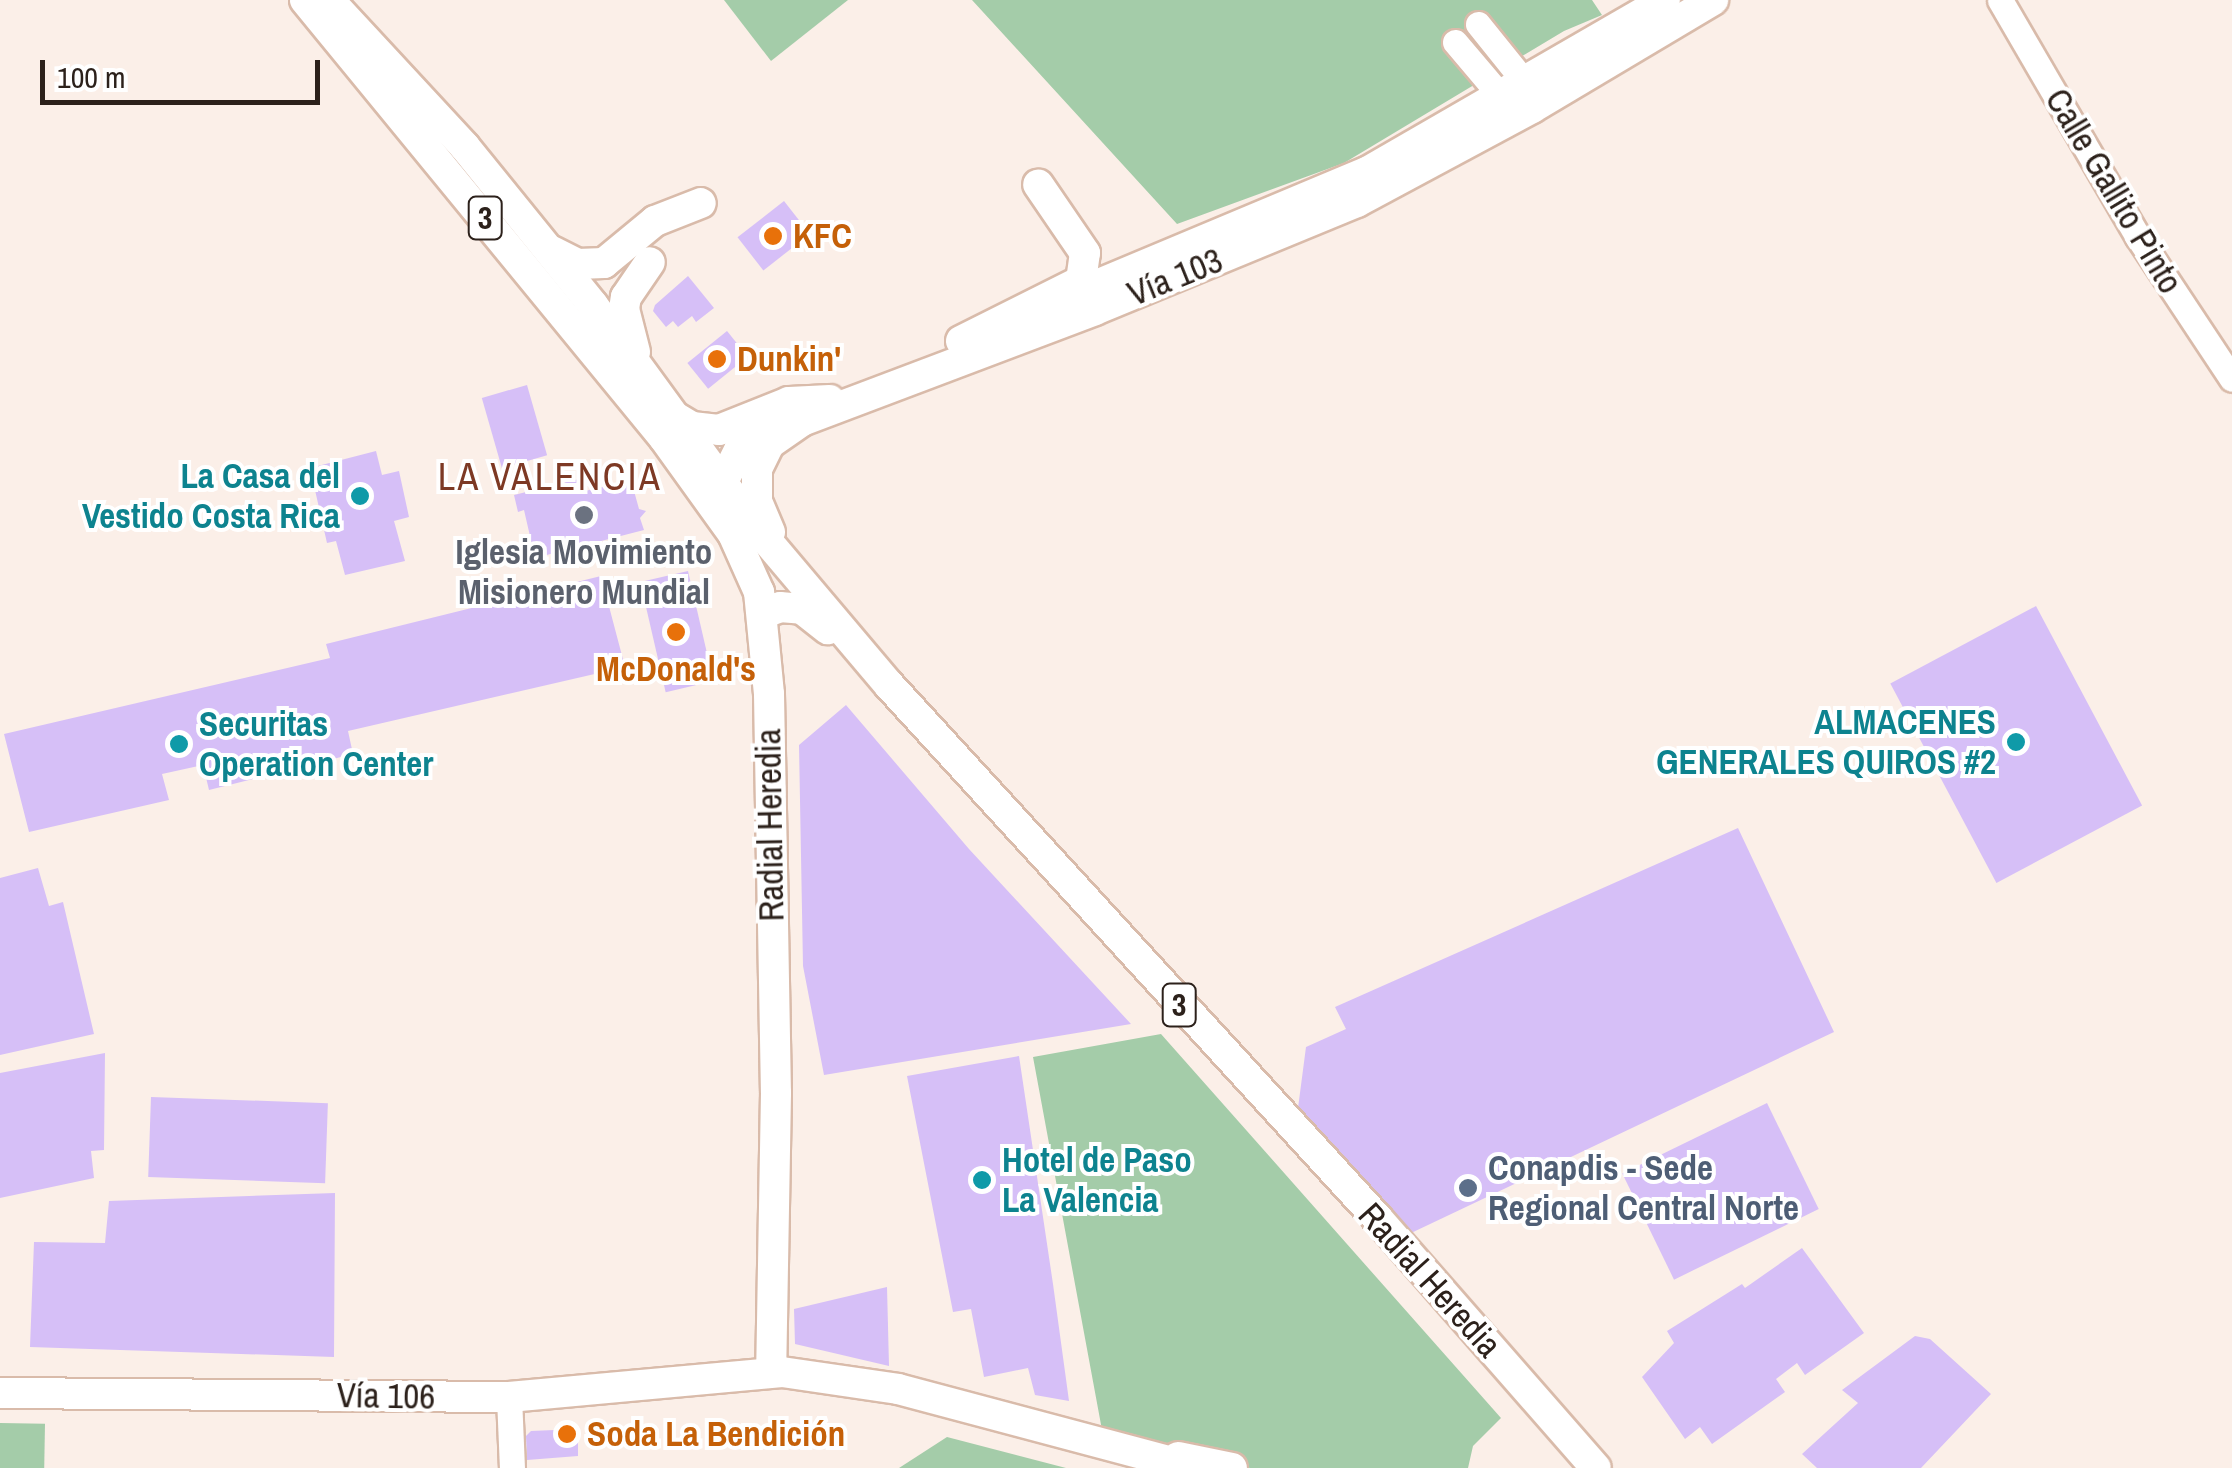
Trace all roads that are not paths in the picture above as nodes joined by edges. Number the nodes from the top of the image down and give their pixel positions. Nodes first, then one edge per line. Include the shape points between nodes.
1 (1665, 0) edge
2 (1696, 0) edge
3 (1713, 0) edge
4 (2000, 0) edge
5 (315, 2) edge
6 (1478, 24) dead end
7 (1455, 42) dead end
8 (1513, 91) junction
9 (1038, 184) dead end
10 (701, 203) dead end
11 (541, 244) junction
12 (650, 262) dead end
13 (1133, 273) junction
14 (1178, 274) junction
15 (593, 305) junction
16 (1095, 310) junction
17 (935, 354) junction
18 (2232, 379) edge
19 (651, 386) junction
20 (830, 400) junction
21 (671, 415) junction
22 (722, 484) junction
23 (733, 534) junction
24 (810, 592) junction
25 (762, 614) junction
26 (889, 685) junction
27 (771, 1372) junction
28 (0, 1393) edge
29 (509, 1397) junction
30 (1111, 1444) junction
31 (1595, 1467) edge
32 (512, 1468) edge
33 (1194, 1468) edge
34 (1232, 1468) edge

1 - 8 main road, Vía 103
2 - 8 main road via 1534,94
3 - 14 main road, Vía 103 via 1434,163
4 - 18 street, Calle Gallito Pinto via 2138,237
5 - 11 main road, Radial Heredia / 3 via 466,147
5 - 15 main road via 419,113 568,298
5 - 23 main road, Radial Heredia / 3 via 664,438
6 - 8 street
7 - 8 street
8 - 13 main road, Vía 103 via 1367,172
8 - 14 main road via 1492,120 1379,181 1212,250
9 - 17 main road via 1085,253 1081,281
10 - 11 main road via 656,222 604,263 578,264
11 - 15 main road, Radial Heredia / 3
12 - 19 main road via 624,309
13 - 14 main road
13 - 16 main road
13 - 17 main road, Vía 103
14 - 16 main road, Vía 103
15 - 19 main road, Radial Heredia / 3
16 - 24 main road, Vía 103 via 802,421 770,444 757,469 757,501
17 - 20 main road, Vía 103
19 - 21 main road, Radial Heredia / 3
20 - 21 main road via 788,402 719,430 692,428
20 - 22 main road, Vía 103 via 758,430
21 - 22 main road, Radial Heredia / 3
22 - 23 main road
22 - 24 main road, Radial Heredia / 3
23 - 25 main road, Radial Heredia / 3
24 - 26 main road, Radial Heredia / 3
25 - 26 main road via 780,606 812,614
25 - 27 main road, Radial Heredia / 3 via 776,1093
26 - 31 main road, Radial Heredia / 3
27 - 29 main road, Vía 106
27 - 30 main road via 860,1380
28 - 29 main road, Vía 106
29 - 32 street
30 - 33 main road
30 - 34 main road

